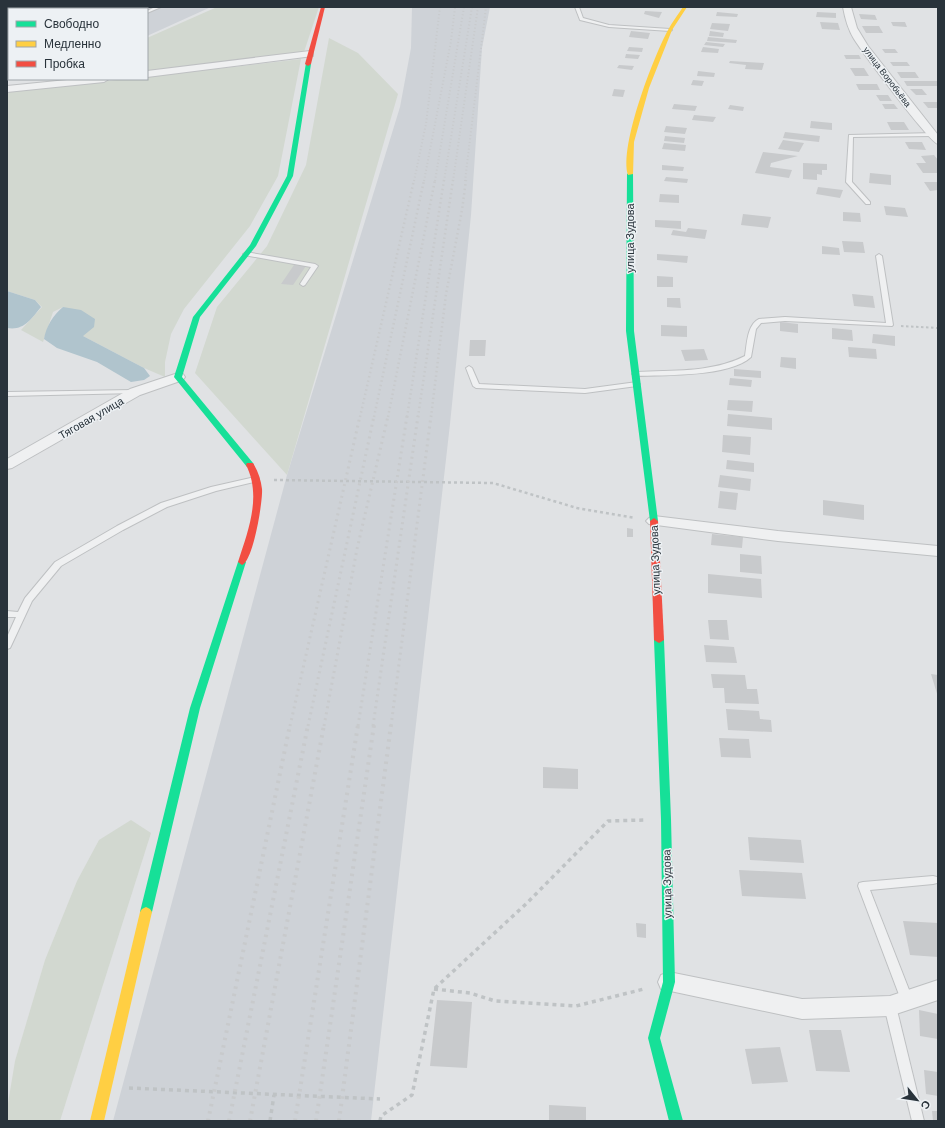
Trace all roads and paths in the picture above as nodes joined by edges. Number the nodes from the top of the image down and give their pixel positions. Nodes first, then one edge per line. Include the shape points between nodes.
1 (151, 7) edge
2 (323, 7) edge
3 (577, 7) edge
4 (686, 7) edge
5 (847, 7) edge
6 (158, 8) edge
7 (148, 12) edge
8 (670, 30) junction
9 (310, 54) junction
10 (148, 74) edge
11 (94, 80) edge
12 (7, 89) edge
13 (935, 138) edge
14 (868, 203) dead end
15 (246, 254) junction
16 (879, 256) dead end
17 (303, 284) dead end
18 (890, 326) junction
19 (938, 328) edge
20 (469, 368) dead end
21 (634, 374) junction
22 (178, 377) junction
23 (637, 384) junction
24 (135, 392) junction
25 (7, 394) edge
26 (7, 465) edge
27 (256, 479) junction
28 (654, 521) junction
29 (938, 552) edge
30 (7, 614) edge
31 (21, 615) junction
32 (7, 646) edge
33 (666, 820) junction
34 (933, 880) dead end
35 (669, 982) junction
36 (434, 989) junction
37 (938, 990) edge
38 (898, 1003) junction
39 (106, 1087) junction
40 (274, 1095) junction
41 (380, 1100) dead end
42 (97, 1121) edge
43 (270, 1121) edge
44 (380, 1121) edge
45 (676, 1121) edge
46 (918, 1121) edge

1 - 6 lane
2 - 9 street
3 - 8 lane via 581,19 609,26
4 - 8 street, улица Зудова
5 - 13 street, улица Воробьёва via 855,33
6 - 7 lane
8 - 21 street, улица Зудова via 646,88 631,142 630,331
9 - 10 street
9 - 15 street via 290,176 253,246
11 - 12 street
13 - 14 lane via 850,136 849,182
15 - 17 lane via 315,266
15 - 22 street via 197,317
16 - 18 lane
18 - 19 path
18 - 21 lane via 785,319 759,321 753,329 748,357 739,363 721,368
20 - 23 lane via 476,386 585,392
21 - 23 street, улица Зудова
22 - 24 street, Тяговая улица
22 - 27 street via 249,462
23 - 28 street, улица Зудова
24 - 25 lane
24 - 26 street, Тяговая улица
27 - 28 path via 493,483 577,508
27 - 31 lane via 164,505 120,528 58,564 28,600
27 - 39 street via 257,500 250,540 195,708
28 - 29 street
28 - 33 street, улица Зудова
30 - 31 lane
31 - 32 lane
33 - 35 street, улица Зудова
33 - 36 path via 608,821 527,903
34 - 38 lane via 863,886
35 - 36 path via 576,1006 495,1001 470,993
35 - 38 street via 802,1009
35 - 45 street, улица Зудова via 654,1038
36 - 44 path via 412,1095 381,1116
37 - 38 street
38 - 46 lane
39 - 40 path
39 - 42 street
40 - 41 path
40 - 43 path

